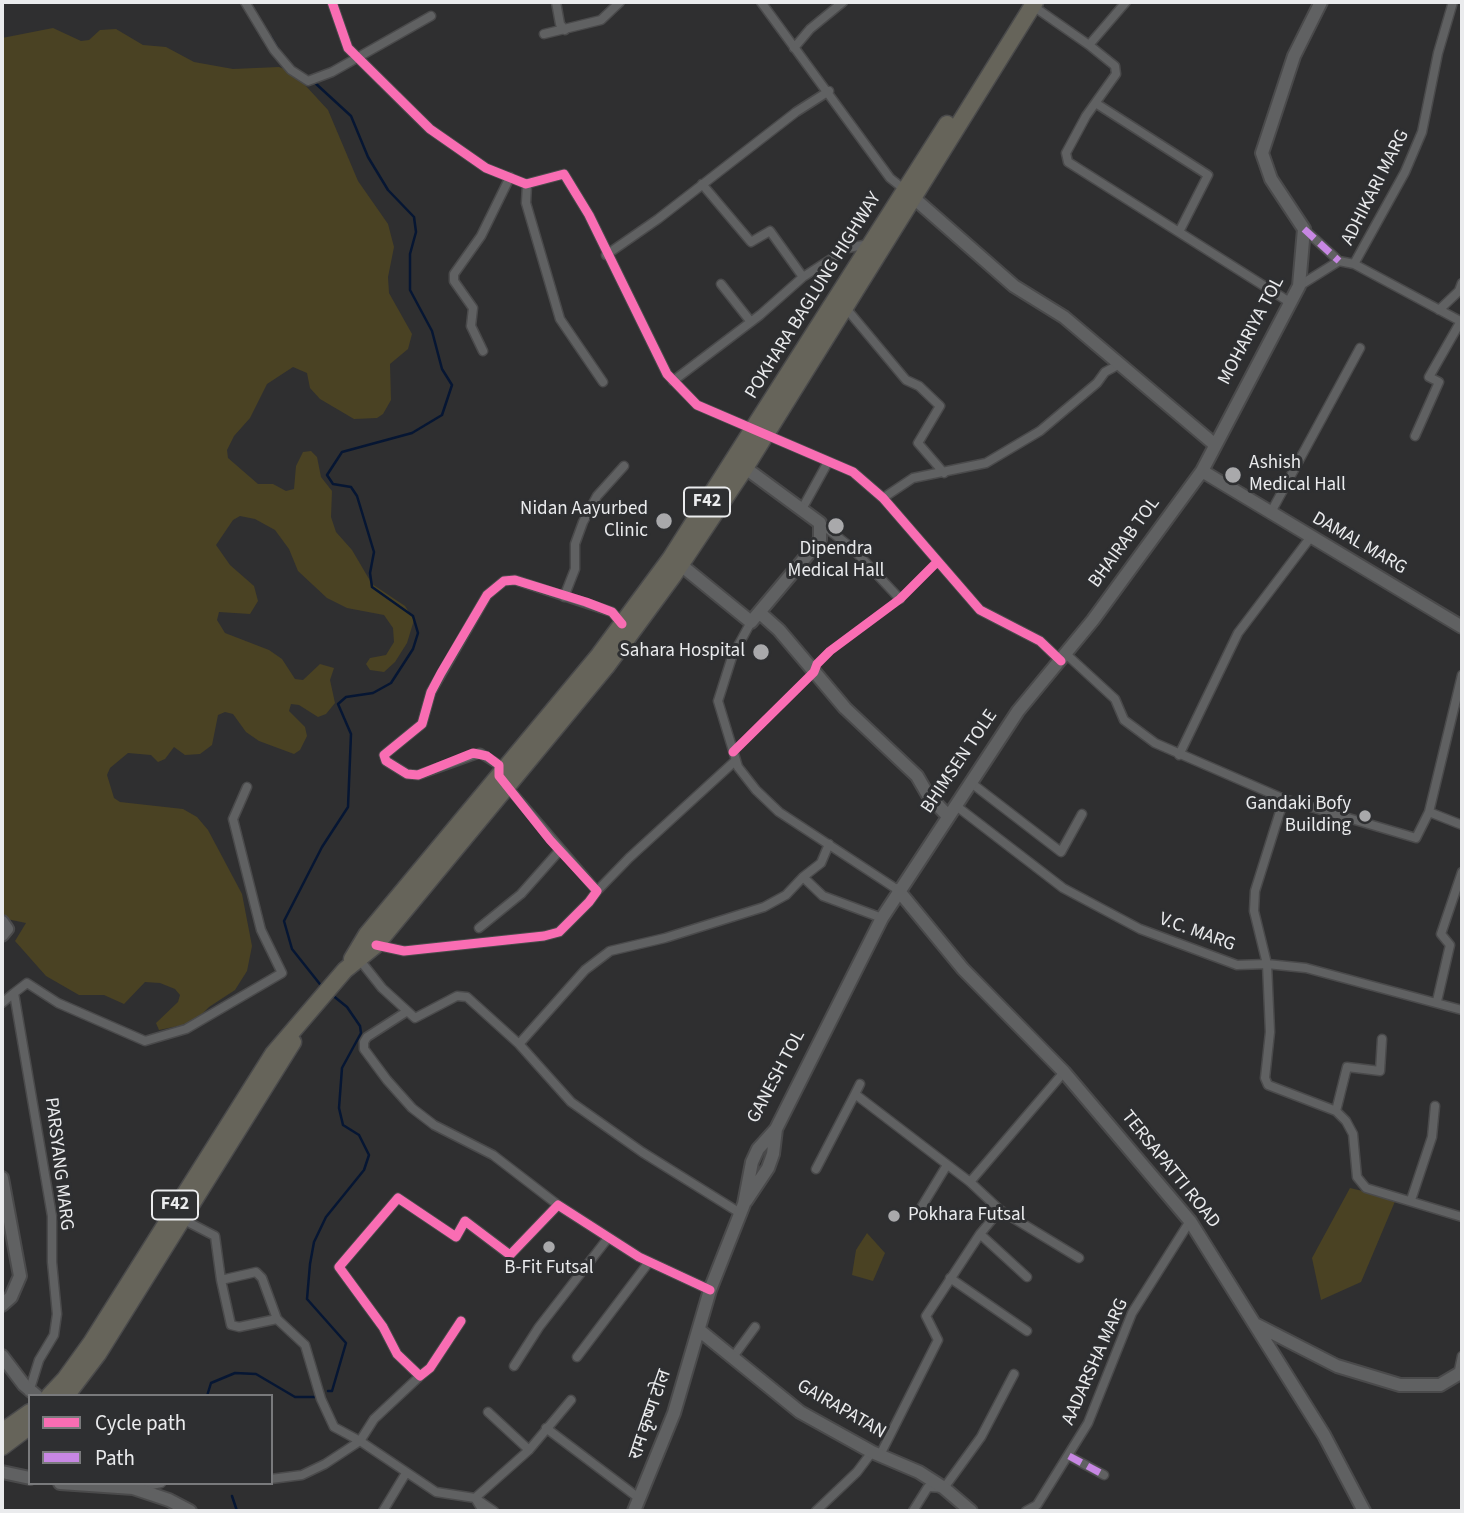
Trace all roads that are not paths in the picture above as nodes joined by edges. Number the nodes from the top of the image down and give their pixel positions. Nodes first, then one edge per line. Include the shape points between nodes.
1 (244, 2) edge
2 (332, 2) edge
3 (556, 2) edge
4 (620, 2) edge
5 (761, 2) edge
6 (843, 2) edge
7 (1126, 2) edge
8 (1321, 2) edge
9 (1031, 3) edge
10 (1452, 5) edge
11 (1462, 12) edge
12 (431, 16) dead end
13 (565, 30) junction
14 (544, 34) dead end
15 (1089, 46) junction
16 (794, 48) junction
17 (358, 55) junction
18 (828, 91) junction
19 (1097, 104) junction
20 (510, 177) junction
21 (527, 184) junction
22 (702, 184) junction
23 (909, 194) junction
24 (1304, 229) junction
25 (1179, 232) junction
26 (871, 244) junction
27 (606, 255) junction
28 (1339, 261) junction
29 (1354, 264) junction
30 (803, 277) junction
31 (1462, 283) edge
32 (721, 284) dead end
33 (1299, 286) junction
34 (1291, 303) junction
35 (845, 307) junction
36 (1439, 310) junction
37 (1462, 321) edge
38 (751, 322) junction
39 (1360, 348) dead end
40 (483, 351) dead end
41 (1118, 365) junction
42 (673, 381) junction
43 (603, 382) dead end
44 (761, 432) junction
45 (1415, 436) dead end
46 (1214, 444) junction
47 (828, 462) junction
48 (740, 464) junction
49 (624, 466) dead end
50 (1202, 471) junction
51 (944, 473) junction
52 (883, 498) junction
53 (802, 509) junction
54 (1270, 514) junction
55 (820, 523) junction
56 (1310, 538) junction
57 (681, 565) junction
58 (564, 597) junction
59 (900, 599) dead end
60 (755, 617) junction
61 (622, 624) junction
62 (1462, 627) edge
63 (1064, 658) junction
64 (1462, 674) edge
65 (1179, 755) junction
66 (735, 761) junction
67 (503, 781) junction
68 (970, 782) junction
69 (247, 787) dead end
70 (1283, 799) junction
71 (951, 810) junction
72 (1429, 812) junction
73 (1082, 814) dead end
74 (1462, 825) edge
75 (829, 844) junction
76 (559, 850) junction
77 (1462, 872) edge
78 (803, 877) junction
79 (898, 890) junction
80 (597, 891) junction
81 (882, 918) junction
82 (2, 922) edge
83 (479, 928) dead end
84 (2, 935) edge
85 (376, 946) junction
86 (359, 959) junction
87 (1267, 964) junction
88 (345, 970) junction
89 (14, 993) junction
90 (1437, 1001) junction
91 (2, 1003) edge
92 (1462, 1010) edge
93 (407, 1012) junction
94 (1382, 1039) dead end
95 (519, 1044) junction
96 (1064, 1072) junction
97 (860, 1084) dead end
98 (855, 1094) junction
99 (1435, 1106) dead end
100 (1336, 1111) junction
101 (947, 1165) junction
102 (816, 1169) dead end
103 (2, 1178) edge
104 (970, 1182) junction
105 (1410, 1200) junction
106 (558, 1205) junction
107 (742, 1209) junction
108 (1000, 1210) junction
109 (919, 1211) dead end
110 (175, 1216) junction
111 (1462, 1217) edge
112 (1190, 1221) junction
113 (980, 1234) junction
114 (608, 1238) junction
115 (1079, 1258) dead end
116 (649, 1262) junction
117 (1027, 1277) dead end
118 (950, 1278) junction
119 (221, 1280) junction
120 (710, 1290) junction
121 (2, 1306) edge
122 (277, 1319) junction
123 (461, 1321) dead end
124 (1257, 1324) junction
125 (755, 1327) dead end
126 (699, 1330) junction
127 (1027, 1331) dead end
128 (2, 1356) edge
129 (1462, 1356) edge
130 (577, 1357) dead end
131 (733, 1357) junction
132 (514, 1366) dead end
133 (1014, 1374) dead end
134 (1460, 1374) edge
135 (420, 1376) junction
136 (33, 1394) edge
137 (51, 1394) edge
138 (68, 1394) edge
139 (571, 1400) dead end
140 (488, 1412) dead end
141 (28, 1414) edge
142 (28, 1428) edge
143 (546, 1428) junction
144 (2, 1433) edge
145 (360, 1441) junction
146 (2, 1447) edge
147 (530, 1450) junction
148 (876, 1453) junction
149 (1069, 1456) junction
150 (2, 1472) edge
151 (406, 1473) junction
152 (1104, 1475) dead end
153 (28, 1478) edge
154 (273, 1479) edge
155 (84, 1485) edge
156 (152, 1485) edge
157 (944, 1488) junction
158 (133, 1489) junction
159 (475, 1498) junction
160 (637, 1505) edge
161 (190, 1511) edge
162 (383, 1511) edge
163 (483, 1511) edge
164 (494, 1511) edge
165 (816, 1511) edge
166 (913, 1511) edge
167 (971, 1511) edge
168 (1026, 1511) edge
169 (1364, 1511) edge

1 - 17 street via 274,50 308,81
2 - 17 street via 348,48
3 - 13 street
4 - 13 street via 601,20
5 - 16 street
6 - 16 street
7 - 15 street
8 - 24 main road via 1294,56 1262,153 1271,179
9 - 15 street
9 - 23 highway, POKHARA BAGLUNG HIGHWAY / F42
10 - 11 street
10 - 29 street, ADHIKARI MARG via 1437,53 1422,132
12 - 17 street
13 - 14 street
15 - 19 street via 1117,70
16 - 18 street
17 - 20 street via 430,129 486,168
18 - 22 street
18 - 23 street via 890,178
19 - 25 street via 1208,175
19 - 25 street via 1066,153 1068,162
20 - 21 street
20 - 40 street via 481,236 454,274 473,308 471,326
21 - 27 street via 565,174
21 - 43 street via 526,203 559,319
22 - 27 street
22 - 30 street via 751,242 770,230
23 - 26 highway, POKHARA BAGLUNG HIGHWAY / F42
23 - 35 highway, POKHARA BAGLUNG HIGHWAY / F42
23 - 41 main road via 1014,286 1064,317
24 - 28 street
24 - 33 main road, MOHARIYA TOL
25 - 34 street
26 - 30 street via 848,248
26 - 44 highway, POKHARA BAGLUNG HIGHWAY / F42
27 - 42 street
28 - 29 street
28 - 33 street
29 - 36 street
30 - 38 street
31 - 36 street
32 - 38 street
33 - 34 main road, MOHARIYA TOL
34 - 46 main road, MOHARIYA TOL
35 - 44 highway, POKHARA BAGLUNG HIGHWAY / F42
35 - 51 street via 905,380 919,386 940,406 918,443
36 - 37 street
37 - 45 street via 1429,377 1439,382
38 - 42 street
39 - 54 street
41 - 46 main road
41 - 51 street via 1040,431 986,463
42 - 44 street via 697,405
44 - 47 street
44 - 48 highway, POKHARA BAGLUNG HIGHWAY / F42
46 - 50 main road, BHAIRAB TOL
47 - 52 street via 853,472
47 - 53 street
48 - 53 main road
48 - 57 highway, POKHARA BAGLUNG HIGHWAY / F42
48 - 61 highway, POKHARA BAGLUNG HIGHWAY / F42
49 - 58 street via 597,496 583,522 575,544 575,569
50 - 54 main road, DAMAL MARG
50 - 63 main road, BHAIRAB TOL
51 - 52 street via 913,478
52 - 63 street via 980,610
53 - 55 main road
54 - 56 main road, DAMAL MARG
55 - 59 street via 853,549
55 - 60 main road via 820,540
56 - 62 main road, DAMAL MARG
56 - 65 street via 1238,634
57 - 60 main road
57 - 67 highway, POKHARA BAGLUNG HIGHWAY / F42 via 606,667
58 - 61 street via 612,612
58 - 67 street via 515,580 504,581 487,595 431,692 422,724 384,755 407,774 418,775 480,753 499,765
60 - 66 street via 732,657 718,701
60 - 71 main road via 779,629 845,708 917,776 928,795
61 - 67 highway, POKHARA BAGLUNG HIGHWAY / F42
63 - 65 street via 1115,699 1124,720
63 - 68 main road, BHIMSEN TOLE via 1018,711
64 - 72 street
65 - 70 street
66 - 75 street via 779,812
66 - 80 street
67 - 76 street
67 - 85 highway, POKHARA BAGLUNG HIGHWAY / F42
67 - 88 highway, POKHARA BAGLUNG HIGHWAY / F42 via 367,934
68 - 71 main road, BHIMSEN TOLE
68 - 73 street via 1062,852
69 - 89 street via 233,820 261,930 282,973 186,1029 145,1041 58,1003 27,983
70 - 72 street via 1416,838
70 - 87 street via 1255,891 1254,911
71 - 79 main road, BHIMSEN TOLE
71 - 87 street, V.C. MARG via 1063,888 1140,929 1237,965
72 - 74 street
75 - 78 street via 821,863
75 - 79 street
76 - 80 street
76 - 83 street via 521,894
77 - 90 street via 1441,934 1450,945
78 - 81 street via 823,896
78 - 95 street via 786,895 764,907 610,951 585,970
79 - 81 main road, GANESH TOL
79 - 96 main road, TERSAPATTI ROAD via 963,969
80 - 85 street via 559,932 404,951
81 - 107 main road, GANESH TOL via 776,1129 768,1168
82 - 84 main road via 8,929
85 - 86 highway, POKHARA BAGLUNG HIGHWAY / F42
86 - 88 highway, F42
86 - 93 street
87 - 90 street, V.C. MARG via 1357,980
87 - 100 street via 1268,1085
88 - 110 highway, F42 via 306,1018
89 - 91 street
89 - 136 street, PARSYANG MARG via 47,1172 57,1314 54,1335 39,1360
90 - 92 street, V.C. MARG
93 - 95 street via 415,1018 462,996
93 - 106 street via 364,1042 364,1049 387,1080 424,1117 493,1155
94 - 100 street via 1380,1071 1347,1067
95 - 107 street via 571,1102 642,1152
96 - 104 street
96 - 112 main road, TERSAPATTI ROAD
97 - 98 street
98 - 101 street
98 - 102 street
99 - 105 street via 1432,1137
100 - 105 street via 1353,1134 1360,1185
101 - 104 street
101 - 109 street
103 - 121 main road via 20,1276
104 - 108 street
105 - 111 street
106 - 114 street
106 - 135 street via 510,1255 466,1221 456,1237 398,1198 345,1257 339,1267 397,1354
107 - 120 main road
108 - 113 street
108 - 115 street
110 - 119 street via 215,1236
110 - 137 highway, F42 via 91,1343
110 - 138 highway, F42 via 98,1354
112 - 124 main road, TERSAPATTI ROAD
112 - 149 street, AADARSHA MARG via 1132,1313 1088,1423
113 - 117 street
113 - 118 street
114 - 116 street
114 - 132 street
116 - 120 street
116 - 130 street
118 - 127 street
118 - 148 street via 926,1316 938,1340
119 - 122 street via 256,1272
119 - 122 street via 231,1325
120 - 126 main road
122 - 145 street via 305,1345 334,1427
123 - 135 street
124 - 134 main road via 1336,1366 1400,1385 1440,1385
124 - 169 main road, TERSAPATTI ROAD via 1324,1434
125 - 131 street
126 - 131 main road, GAIRAPATAN
126 - 160 main road, राम कृष्ण टोल via 674,1413
128 - 136 main road
129 - 134 street
131 - 148 main road, GAIRAPATAN via 800,1412
133 - 157 street via 981,1437
135 - 145 street via 374,1419
139 - 143 street
140 - 147 street
141 - 144 highway
142 - 146 highway
143 - 147 street
143 - 160 street
145 - 151 street
145 - 154 street via 302,1475
147 - 159 street
148 - 157 main road, GAIRAPATAN
148 - 165 street
149 - 152 street
149 - 168 street, AADARSHA MARG via 1037,1505
150 - 153 main road
151 - 159 street via 436,1492
151 - 162 street
155 - 158 main road
156 - 158 street
157 - 166 street via 928,1487
157 - 167 main road, GAIRAPATAN
158 - 161 main road
159 - 163 street
159 - 164 street

